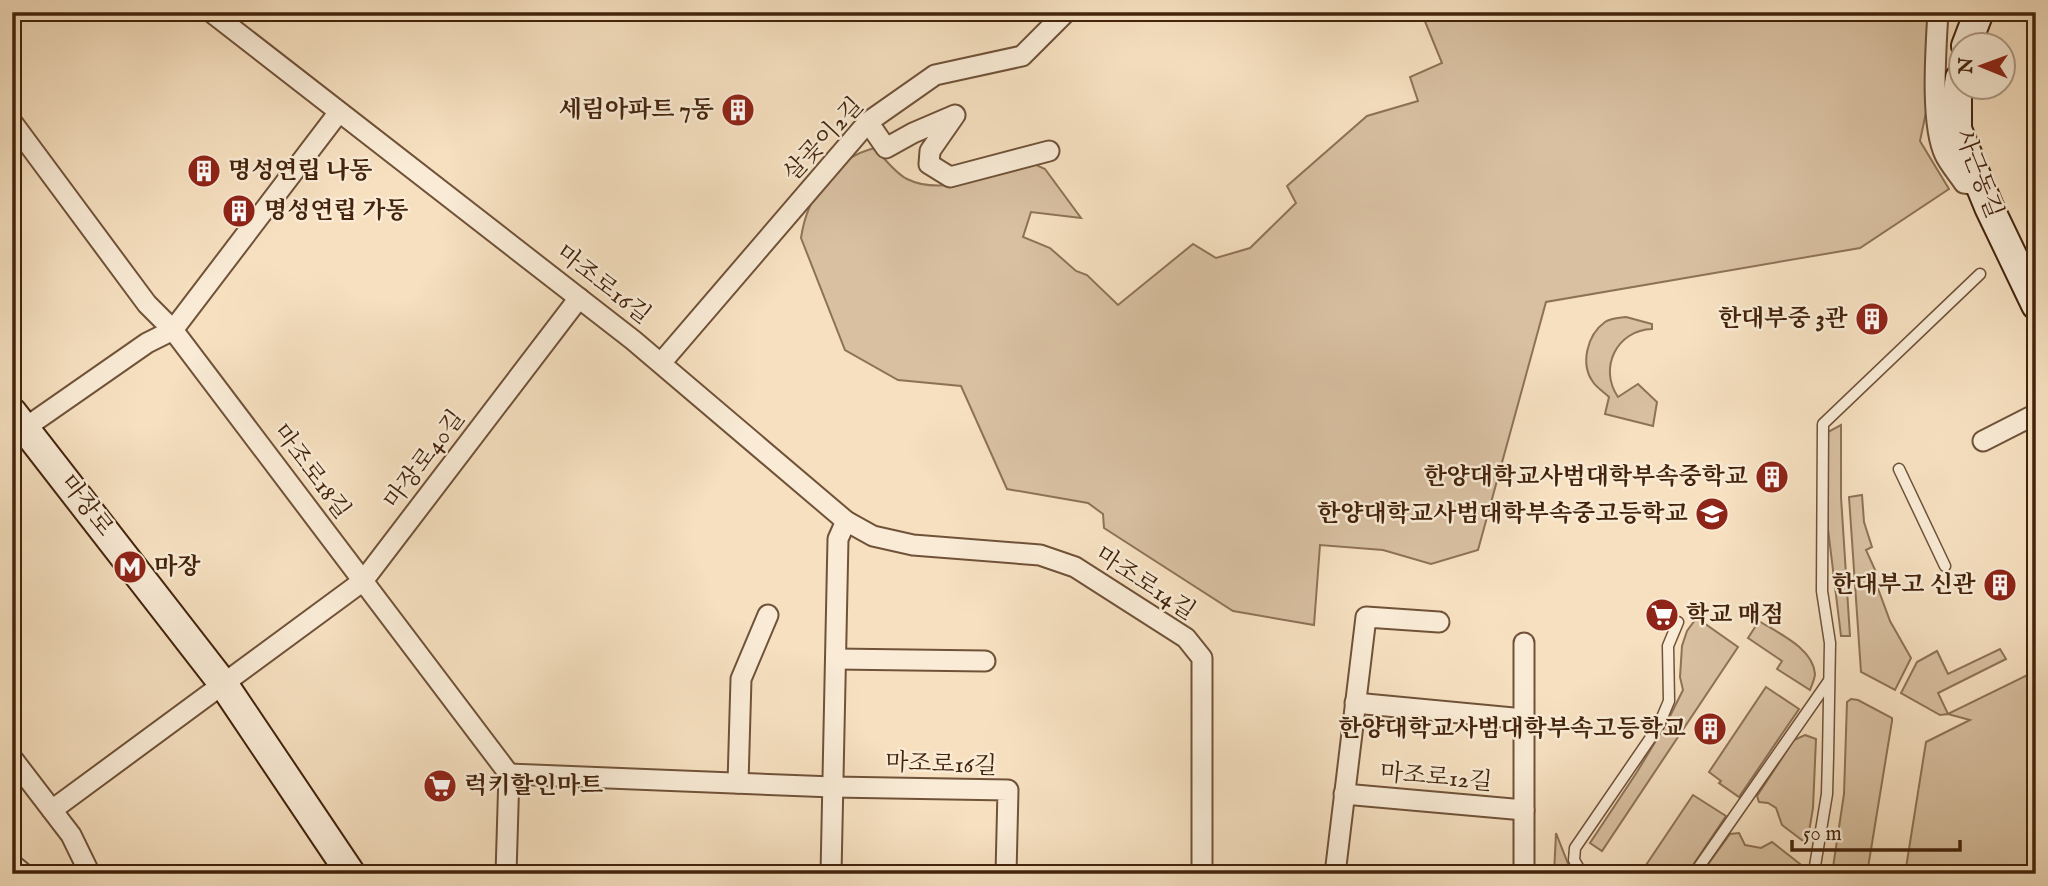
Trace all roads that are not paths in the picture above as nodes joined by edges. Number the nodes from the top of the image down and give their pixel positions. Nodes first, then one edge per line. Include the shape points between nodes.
1 (211, 12) edge
2 (1066, 12) edge
3 (1938, 12) edge
4 (1979, 12) edge
5 (1971, 32) edge
6 (1957, 102) edge
7 (340, 112) junction
8 (12, 122) edge
9 (868, 122) junction
10 (1049, 151) dead end
11 (1980, 185) junction
12 (1980, 274) dead end
13 (579, 298) junction
14 (2036, 304) edge
15 (173, 330) junction
16 (661, 363) junction
17 (2036, 414) edge
18 (16, 425) edge
19 (1983, 441) dead end
20 (1899, 469) dead end
21 (846, 521) junction
22 (1945, 566) dead end
23 (363, 581) junction
24 (768, 615) dead end
25 (1438, 622) dead end
26 (1678, 622) dead end
27 (1524, 643) dead end
28 (836, 659) junction
29 (985, 661) dead end
30 (1828, 681) junction
31 (225, 685) junction
32 (1355, 703) junction
33 (1524, 719) junction
34 (12, 758) edge
35 (509, 774) junction
36 (738, 783) junction
37 (833, 787) junction
38 (1344, 794) junction
39 (52, 810) junction
40 (1524, 810) junction
41 (12, 864) edge
42 (24, 874) edge
43 (90, 874) edge
44 (351, 874) edge
45 (506, 874) edge
46 (831, 874) edge
47 (1006, 874) edge
48 (1202, 874) edge
49 (1335, 874) edge
50 (1524, 874) edge
51 (1582, 874) edge
52 (1693, 874) edge
53 (1816, 874) edge

1 - 7 street, 마조로16길
2 - 9 street, 살곶이2길 via 1022,56 935,75
3 - 11 street via 1937,117 1944,154 1964,183
4 - 5 main road
6 - 11 main road, 사근동길 via 1957,129
7 - 13 street, 마조로16길
7 - 15 street
8 - 15 street, 마조로18길 via 147,304
9 - 10 street via 886,148 955,115 930,150 929,164 950,177
9 - 16 street, 살곶이2길
11 - 14 main road, 사근동길
12 - 30 lane via 1823,424 1822,591 1830,643
13 - 16 street, 마조로16길
13 - 23 street, 마장로40길
15 - 18 street, 마장로
15 - 23 street, 마조로18길
16 - 21 street, 마조로16길
17 - 19 street
18 - 31 main road, 마장로
20 - 22 lane
21 - 28 street via 838,539
21 - 48 street, 마조로14길 via 873,536 913,545 1040,555 1075,567 1186,638 1202,658
23 - 31 street, 마장로40길
23 - 35 street, 마조로18길
24 - 36 street via 741,679
25 - 32 street, 마조로12길 via 1366,617
26 - 51 lane via 1668,646 1669,701 1658,727 1575,848 1574,860
27 - 33 street, 마조로12길
28 - 29 street
28 - 37 street
30 - 52 lane
30 - 53 lane via 1827,794
31 - 39 street
31 - 44 main road, 마장로
32 - 33 street
32 - 38 street, 마조로12길
33 - 40 street, 마조로12길
34 - 39 street
35 - 36 street, 마조로16길
35 - 45 street
36 - 37 street, 마조로16길
37 - 46 street
37 - 47 street, 마조로16길 via 1008,790
38 - 40 street, 마조로12길
38 - 49 street, 마조로12길
39 - 43 street via 71,835
40 - 50 street, 마조로12길
41 - 42 street

